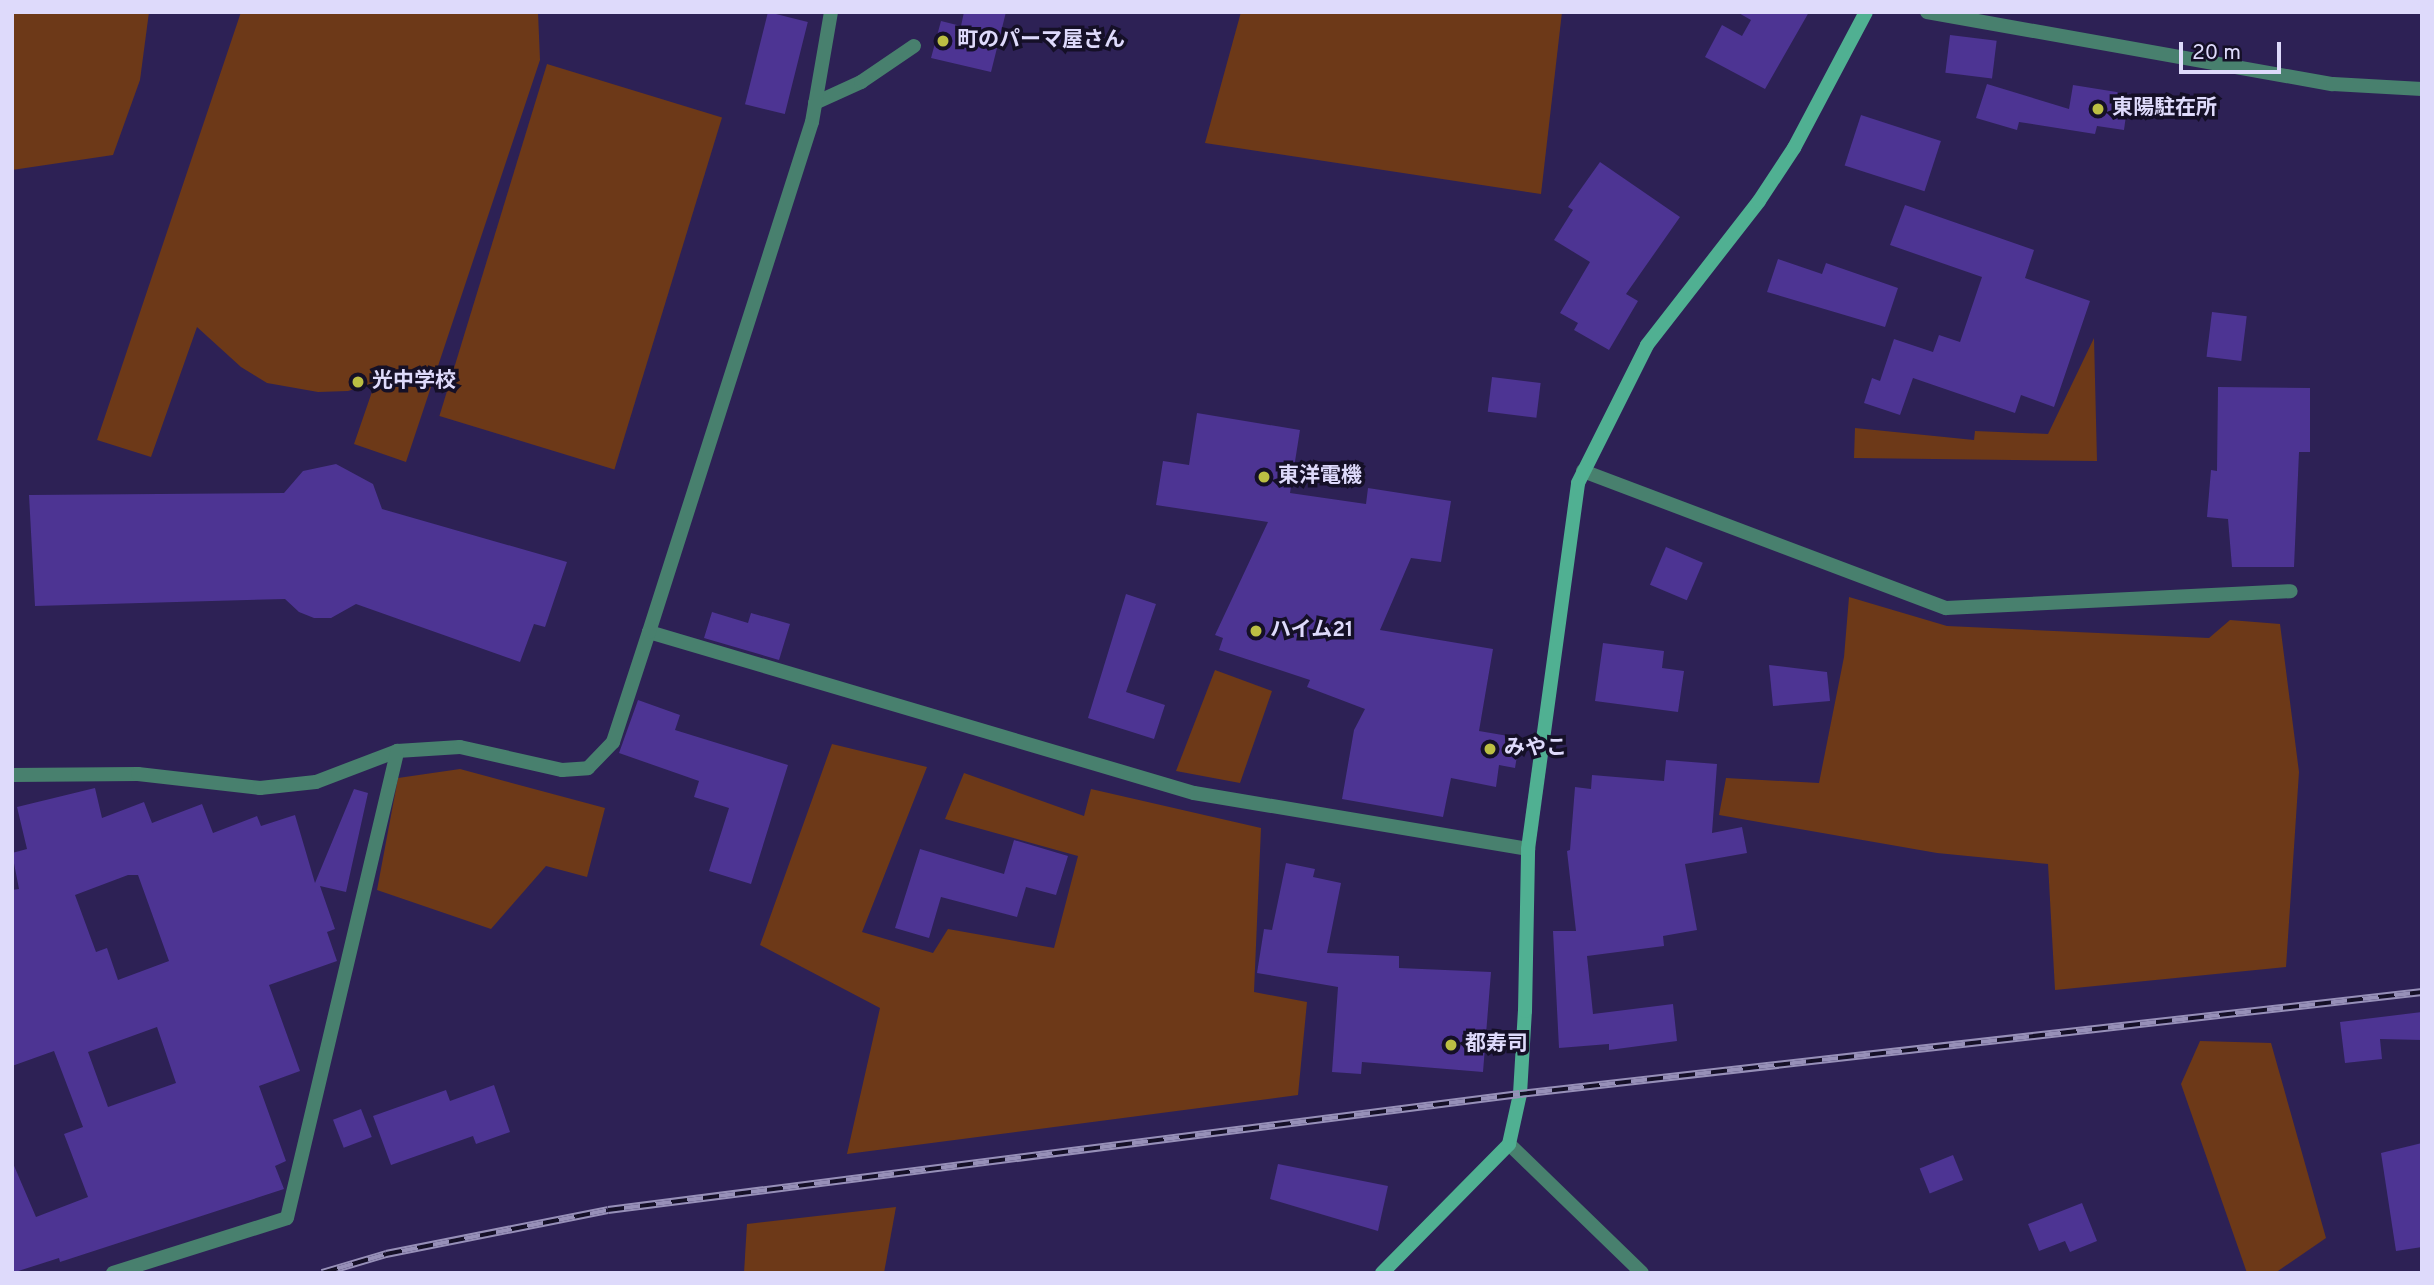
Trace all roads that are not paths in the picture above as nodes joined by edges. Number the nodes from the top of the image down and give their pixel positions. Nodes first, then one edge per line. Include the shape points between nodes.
1 (831, 12) edge
2 (1866, 12) edge
3 (1927, 12) edge
4 (914, 47) dead end
5 (2422, 89) edge
6 (815, 103) junction
7 (1583, 471) junction
8 (2291, 591) dead end
9 (649, 632) junction
10 (397, 751) junction
11 (12, 775) edge
12 (1528, 849) junction
13 (1509, 1144) junction
14 (113, 1273) edge
15 (1382, 1273) edge
16 (1642, 1273) edge

1 - 6 street
2 - 7 street via 1794,148 1759,201 1647,345
3 - 5 street via 2333,84
4 - 6 street via 861,82
6 - 9 street
7 - 8 street via 1946,608
7 - 12 street
9 - 10 street via 613,742 588,768 562,770 460,747
9 - 12 street via 1194,793
10 - 11 street via 316,782 260,788 138,774
10 - 14 street via 287,1218
12 - 13 street via 1520,1094
13 - 15 street
13 - 16 street

